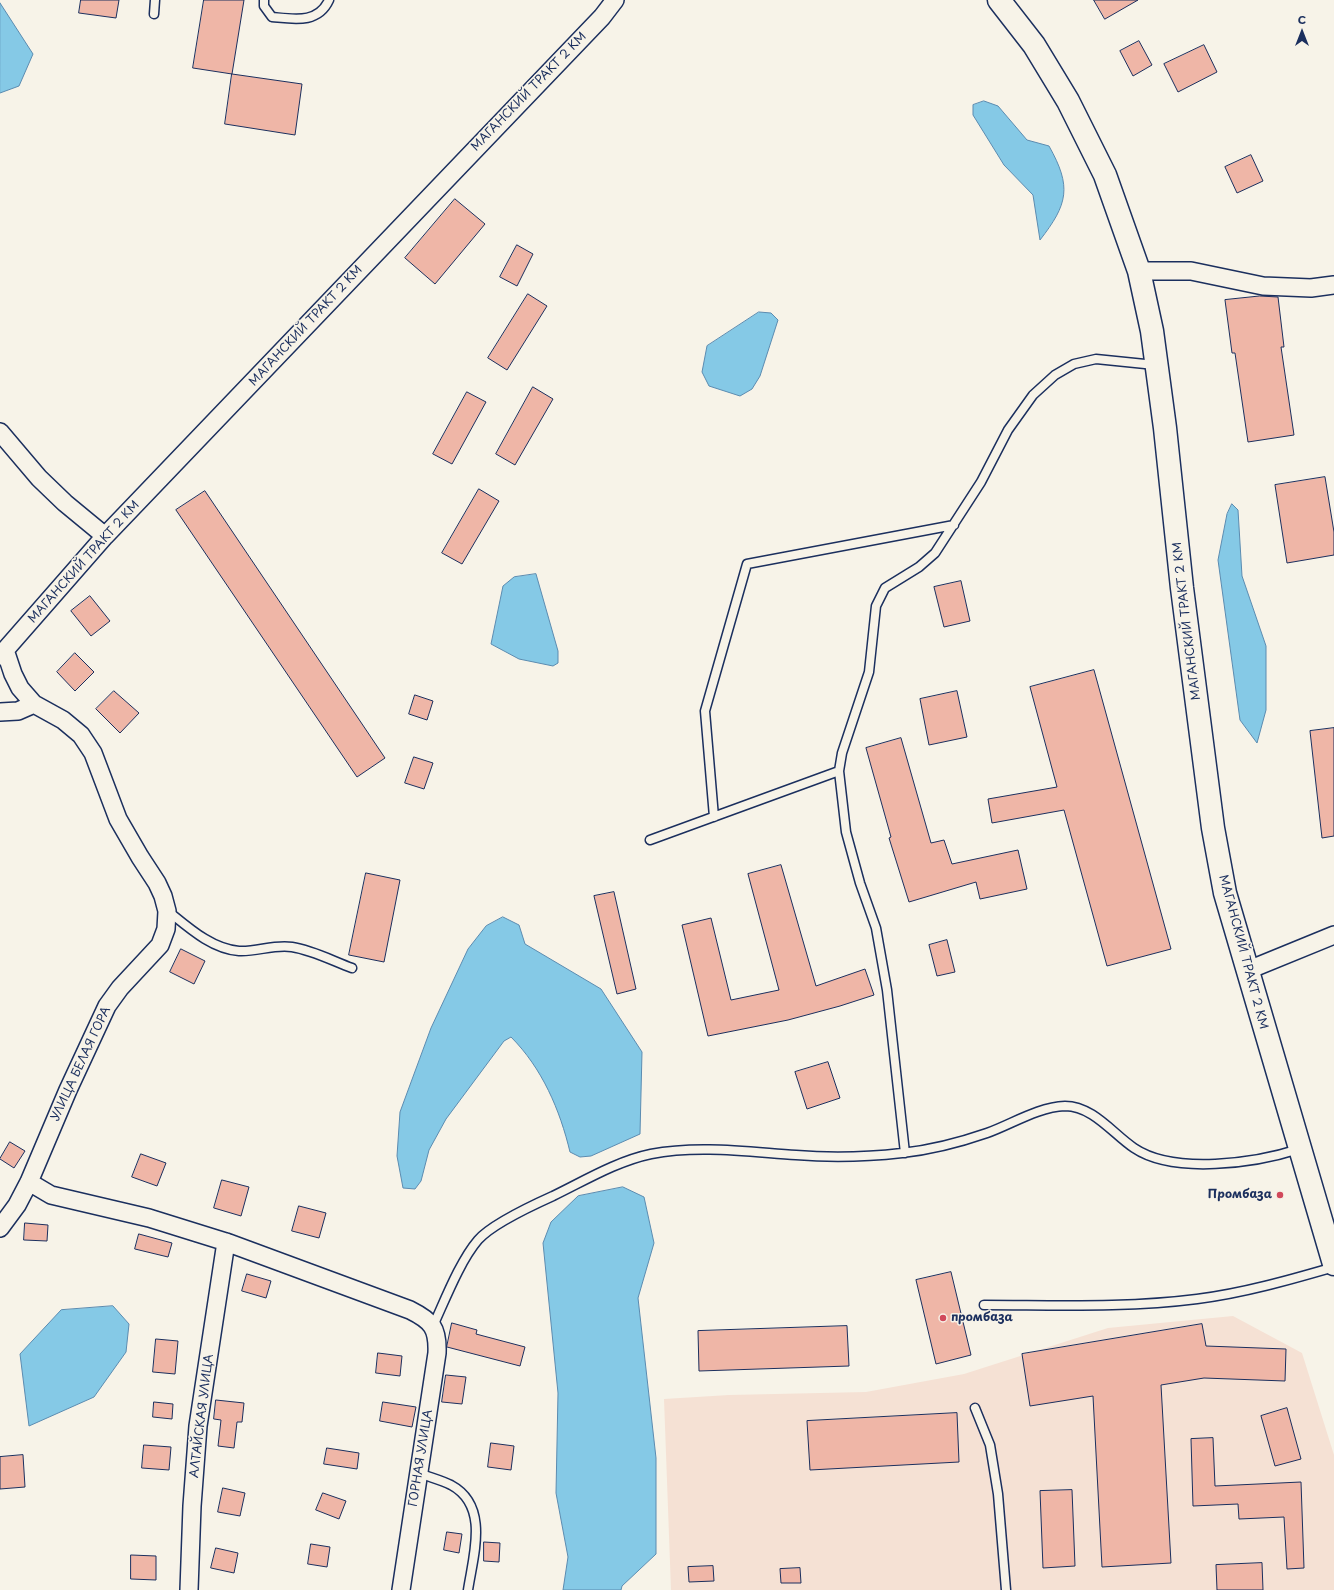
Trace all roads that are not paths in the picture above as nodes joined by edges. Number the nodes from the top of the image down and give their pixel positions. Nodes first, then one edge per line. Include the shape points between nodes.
1 (155, 0) edge
2 (264, 0) edge
3 (328, 0) edge
4 (615, 0) edge
5 (999, 0) edge
6 (154, 14) dead end
7 (1140, 271) junction
8 (1334, 285) edge
9 (1156, 366) junction
10 (0, 432) edge
11 (954, 524) junction
12 (105, 536) junction
13 (3, 653) edge
14 (34, 704) junction
15 (0, 712) edge
16 (839, 771) junction
17 (714, 817) junction
18 (650, 840) dead end
19 (167, 911) junction
20 (1334, 935) edge
21 (352, 968) dead end
22 (1246, 970) junction
23 (1299, 1149) junction
24 (905, 1153) junction
25 (29, 1182) junction
26 (0, 1228) edge
27 (226, 1242) junction
28 (1334, 1264) edge
29 (1334, 1267) edge
30 (984, 1305) dead end
31 (433, 1326) junction
32 (975, 1408) dead end
33 (419, 1473) junction
34 (189, 1590) edge
35 (401, 1590) edge
36 (468, 1590) edge
37 (1006, 1590) edge

1 - 6 lane
2 - 3 lane via 264,6 272,17 293,19 310,18 324,10
4 - 12 street, МАГАНСКИЙ ТРАКТ 2 КМ
5 - 7 main road, МАГАНСКИЙ ТРАКТ 2 КМ via 1034,45 1068,101 1105,175
7 - 8 street via 1191,271 1263,286 1311,288
7 - 9 main road, МАГАНСКИЙ ТРАКТ 2 КМ
9 - 11 lane via 1096,359 1074,364 1054,375 1033,395 1008,430 981,482
9 - 22 main road, МАГАНСКИЙ ТРАКТ 2 КМ via 1213,828 1224,893
10 - 12 street via 65,504
11 - 16 lane via 935,553 919,567 885,588 876,606 869,672 842,752
11 - 17 lane via 747,564 705,711
12 - 13 street, МАГАНСКИЙ ТРАКТ 2 КМ
13 - 14 street, УЛИЦА БЕЛАЯ ГОРА via 20,688
14 - 15 street via 18,711
14 - 19 street, УЛИЦА БЕЛАЯ ГОРА via 63,720 81,735 92,753 118,819 164,896
16 - 17 lane
16 - 24 lane via 846,832 876,928 885,982
17 - 18 lane
19 - 21 lane via 218,946 240,951 290,946
19 - 25 street, УЛИЦА БЕЛАЯ ГОРА via 166,929 160,945 120,988 98,1022
20 - 22 street
22 - 23 main road, МАГАНСКИЙ ТРАКТ 2 КМ
23 - 24 lane via 1278,1156 1232,1163 1191,1164 1157,1158 1136,1149 1085,1111 1067,1106 1045,1110 986,1133
23 - 28 main road, МАГАНСКИЙ ТРАКТ 2 КМ
24 - 31 lane via 851,1157 742,1151 684,1151 650,1154 611,1168 543,1201 480,1238 470,1251
25 - 26 street, УЛИЦА БЕЛАЯ ГОРА via 17,1205
25 - 27 street via 51,1195 149,1218
27 - 31 street via 410,1310 425,1317
27 - 34 street, АЛТАЙСКАЯ УЛИЦА via 198,1426
29 - 30 lane via 1245,1292 1197,1299 1146,1304
31 - 33 street, ГОРНАЯ УЛИЦА via 437,1338 437,1353
32 - 37 lane via 990,1445 998,1494
33 - 35 street, ГОРНАЯ УЛИЦА
33 - 36 lane via 451,1485 464,1496 472,1510 477,1533

